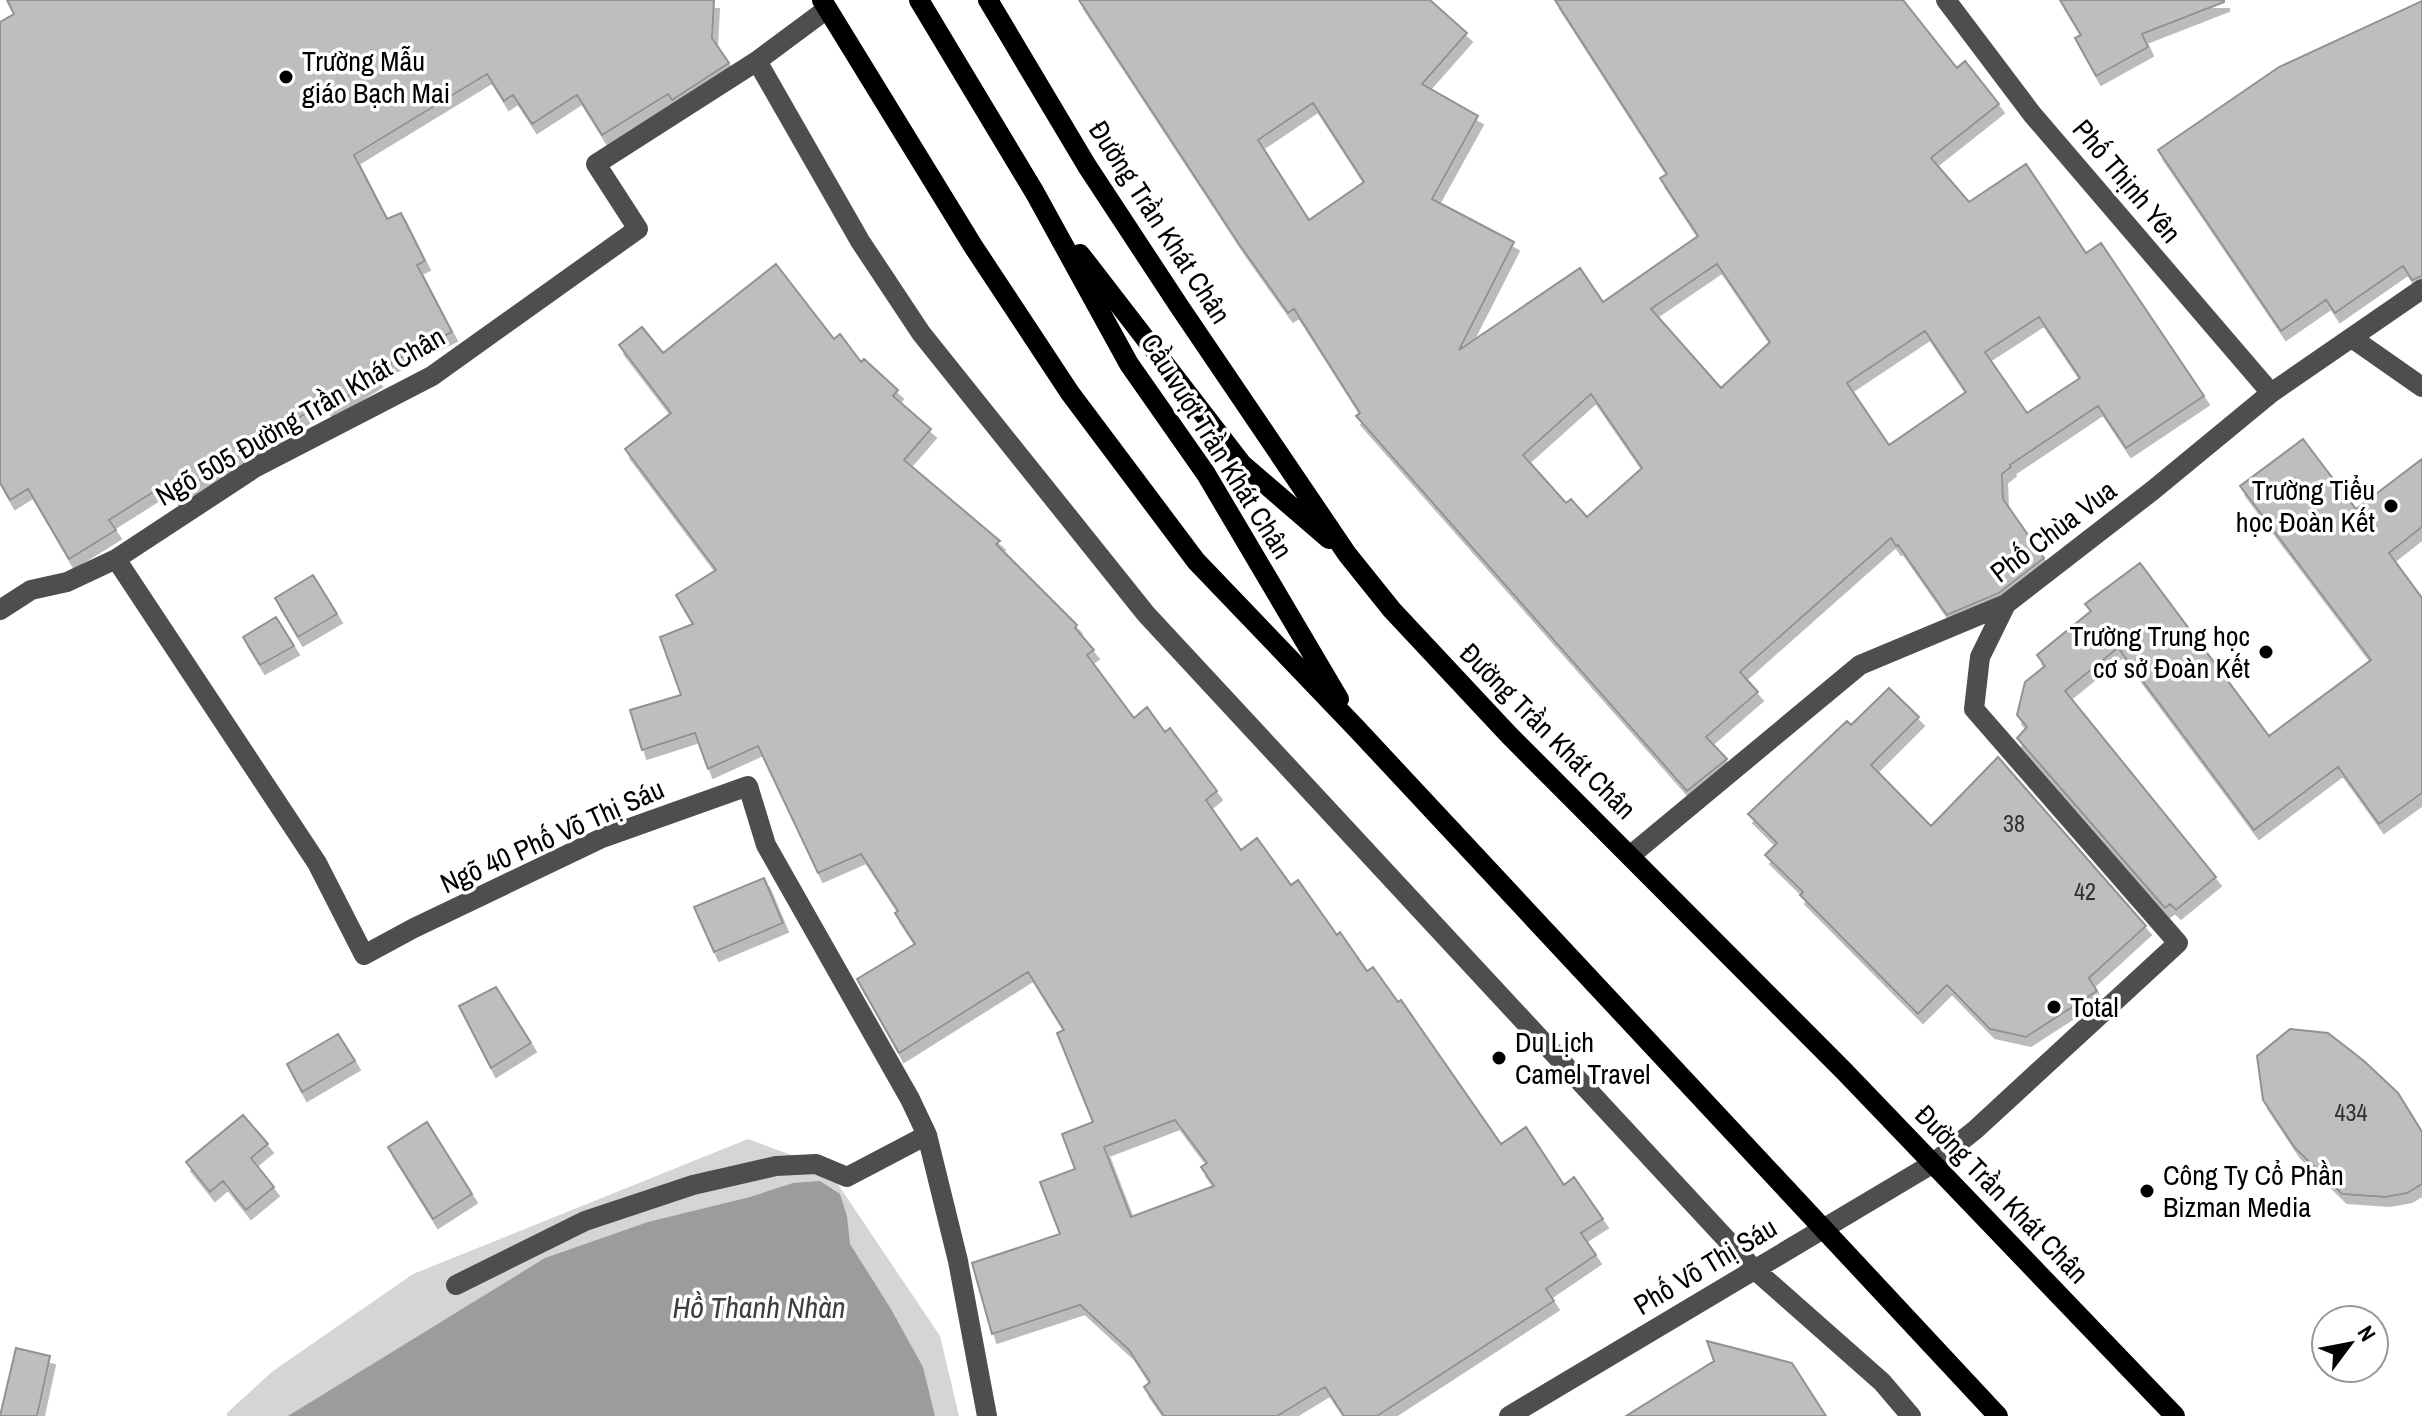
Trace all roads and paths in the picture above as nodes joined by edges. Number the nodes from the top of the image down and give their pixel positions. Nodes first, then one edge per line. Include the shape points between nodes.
1 (919, 0) edge
2 (988, 0) edge
3 (1946, 0) edge
4 (825, 4) edge
5 (757, 61) junction
6 (1035, 193) junction
7 (2422, 289) edge
8 (2352, 338) junction
9 (2422, 387) edge
10 (2271, 393) junction
11 (1347, 554) junction
12 (116, 559) junction
13 (2006, 604) junction
14 (0, 610) edge
15 (1356, 728) junction
16 (1631, 855) junction
17 (927, 1135) junction
18 (1932, 1164) junction
19 (1821, 1229) junction
20 (1754, 1269) junction
21 (456, 1285) dead end
22 (987, 1416) edge
23 (1509, 1416) edge
24 (1911, 1416) edge
25 (1998, 1416) edge
26 (2175, 1416) edge

1 - 6 main road, Cầu vượt Trần Khát Chân
2 - 11 main road, Đường Trần Khát Chân via 1087,166
3 - 10 street, Phố Thịnh Yên via 2032,114
4 - 5 street, Ngõ 505 Đường Trần Khát Chân
4 - 15 main road via 1070,393 1196,561
5 - 12 street, Ngõ 505 Đường Trần Khát Chân via 596,164 638,229 432,376 256,467
5 - 20 street via 860,241 921,333 1146,614
6 - 11 main road, Cầu vượt Trần Khát Chân via 1242,464
6 - 15 main road, Cầu vượt Trần Khát Chân via 1129,364 1206,474
7 - 8 street, Phố Chùa Vua
8 - 9 street
8 - 10 street, Phố Chùa Vua
10 - 13 street, Phố Chùa Vua
11 - 16 main road, Đường Trần Khát Chân via 1488,712
12 - 14 street, Ngõ 505 Đường Trần Khát Chân via 67,582 31,590
12 - 17 street, Ngõ 40 Phố Võ Thị Sáu via 317,863 364,955 602,838 748,786 766,845
13 - 16 street, Phố Chùa Vua via 1860,665
13 - 18 street, Phố Võ Thị Sáu via 1980,657 1974,709 2178,943
15 - 19 main road
16 - 18 main road, Đường Trần Khát Chân
17 - 21 street via 847,1177 816,1164 776,1166 693,1185 585,1221
17 - 22 street, Ngõ 40 Phố Võ Thị Sáu via 965,1293
18 - 19 street, Phố Võ Thị Sáu
18 - 26 main road, Đường Trần Khát Chân
19 - 20 street, Phố Võ Thị Sáu
19 - 25 main road
20 - 23 street, Phố Võ Thị Sáu
20 - 24 street via 1882,1382

